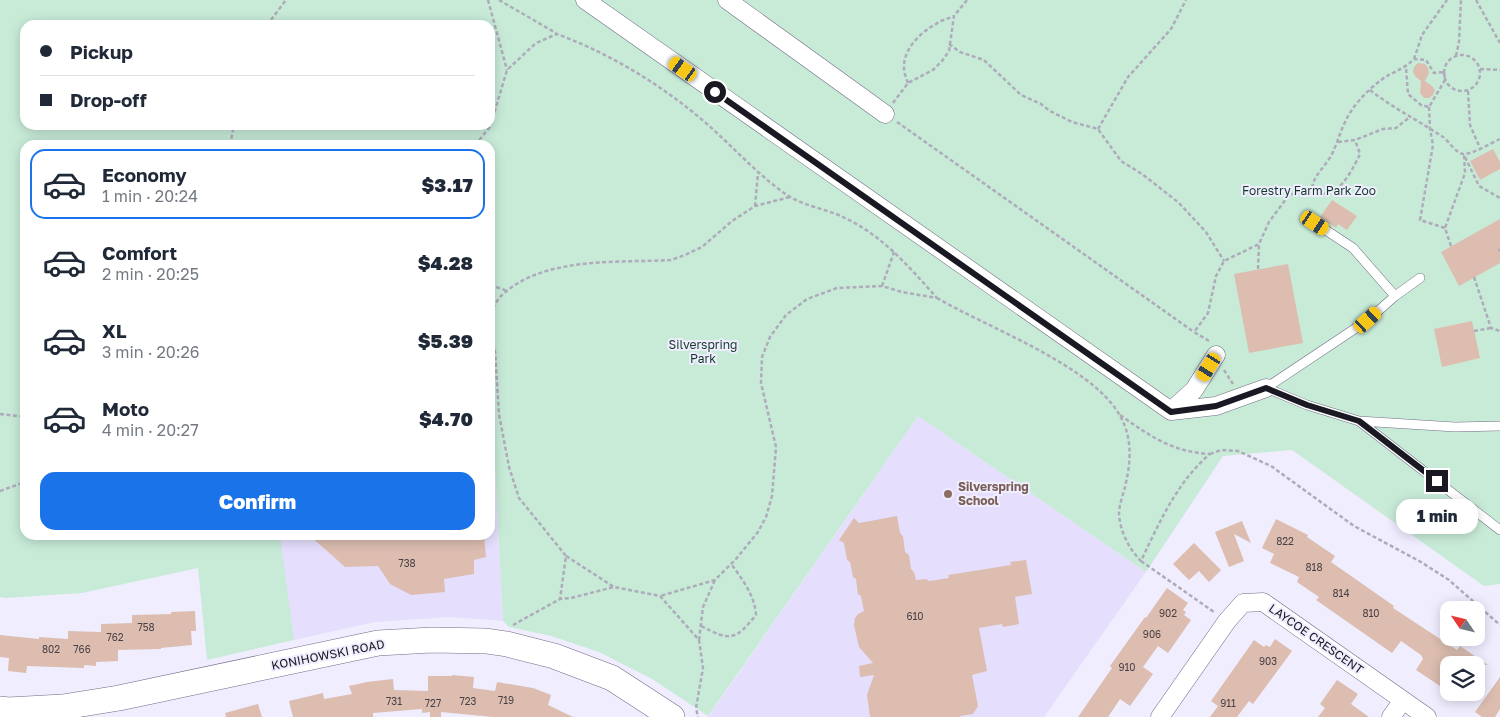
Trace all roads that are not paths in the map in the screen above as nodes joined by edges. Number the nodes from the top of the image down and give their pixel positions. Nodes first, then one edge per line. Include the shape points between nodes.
1 (585, 0) edge
2 (727, 0) edge
3 (885, 114) road end
4 (1315, 223) dead end
5 (1420, 278) dead end
6 (1395, 296) junction
7 (1216, 356) road end
8 (1266, 388) junction
9 (1171, 412) junction
10 (1359, 421) junction
11 (1500, 426) edge
12 (1500, 530) edge
13 (1403, 700) junction
14 (0, 709) edge
15 (79, 711) edge
16 (672, 717) edge
17 (1160, 717) edge
18 (1392, 717) edge
19 (1427, 717) edge

1 - 9 street
2 - 3 street
4 - 6 lane via 1353,248
5 - 6 lane
6 - 8 lane via 1368,320
7 - 9 street via 1194,390
8 - 9 street via 1216,406
8 - 10 lane
10 - 11 lane via 1455,427
10 - 12 lane
13 - 17 street, LAYCOE CRESCENT via 1263,602 1242,602
13 - 18 street
13 - 19 street, LAYCOE CRESCENT
14 - 15 street, KONIHOWSKI ROAD via 63,707
15 - 16 street, KONIHOWSKI ROAD via 378,643 432,640 486,641 554,656 612,678

